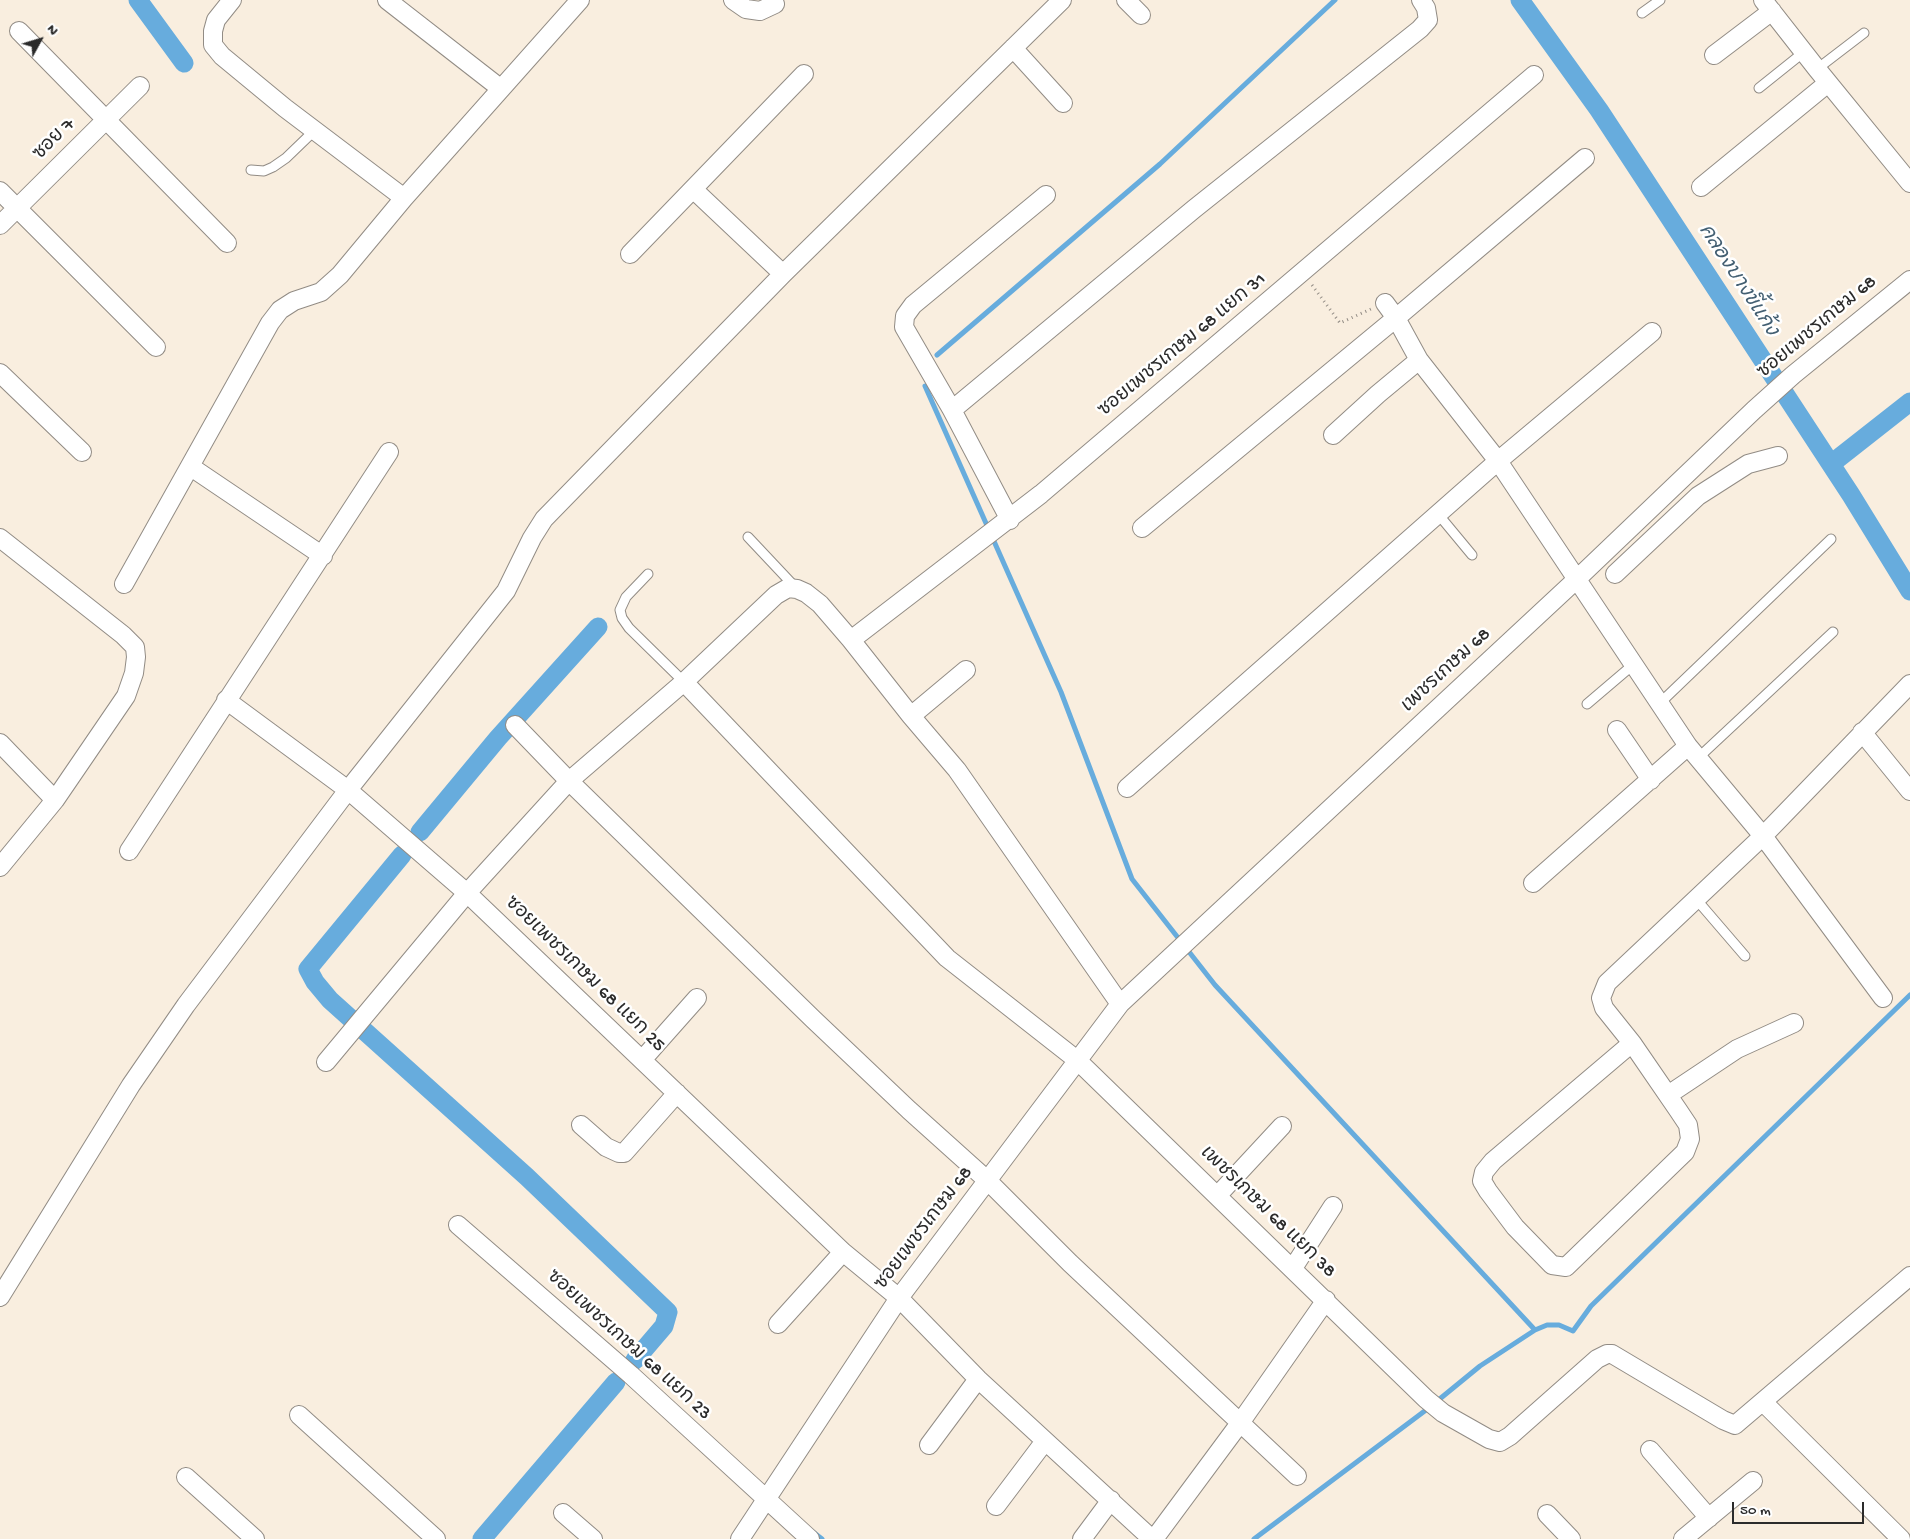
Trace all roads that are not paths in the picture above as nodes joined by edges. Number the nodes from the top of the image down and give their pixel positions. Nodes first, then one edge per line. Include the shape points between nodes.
1 (232, 0) edge
2 (387, 0) edge
3 (580, 0) edge
4 (733, 0) edge
5 (1062, 0) edge
6 (1126, 0) edge
7 (1421, 0) edge
8 (1660, 0) edge
9 (775, 4) dead end
10 (1768, 6) edge
11 (1642, 13) dead end
12 (1141, 15) dead end
13 (19, 31) dead end
14 (1864, 33) dead end
15 (1013, 48) junction
16 (1804, 52) junction
17 (1714, 55) dead end
18 (804, 74) dead end
19 (1534, 75) dead end
20 (1823, 76) junction
21 (140, 86) dead end
22 (500, 88) junction
23 (1759, 88) dead end
24 (1063, 104) dead end
25 (107, 119) junction
26 (314, 131) junction
27 (1585, 158) dead end
28 (251, 170) dead end
29 (1910, 183) edge
30 (1701, 187) dead end
31 (693, 189) junction
32 (0, 191) edge
33 (1046, 195) dead end
34 (404, 198) junction
35 (17, 208) junction
36 (0, 225) edge
37 (227, 243) dead end
38 (630, 254) dead end
39 (783, 274) junction
40 (1910, 280) edge
41 (1385, 303) road end
42 (1396, 318) junction
43 (1652, 332) dead end
44 (156, 347) dead end
45 (1419, 360) junction
46 (0, 373) edge
47 (952, 410) junction
48 (1754, 410) joint
49 (1333, 434) dead end
50 (82, 452) dead end
51 (389, 452) dead end
52 (1778, 456) dead end
53 (1498, 461) junction
54 (191, 467) junction
55 (1684, 476) junction
56 (1698, 496) junction
57 (1438, 514) junction
58 (1010, 520) junction
59 (1142, 528) dead end
60 (748, 537) dead end
61 (0, 538) edge
62 (1831, 539) dead end
63 (1472, 555) dead end
64 (323, 556) junction
65 (648, 574) dead end
66 (1615, 574) dead end
67 (1578, 578) junction
68 (124, 584) dead end
69 (797, 589) junction
70 (1833, 632) dead end
71 (851, 640) junction
72 (1634, 664) junction
73 (966, 670) dead end
74 (684, 682) junction
75 (1910, 684) edge
76 (226, 700) junction
77 (1587, 704) dead end
78 (1659, 704) junction
79 (911, 716) junction
80 (515, 725) dead end
81 (1617, 730) dead end
82 (1862, 732) junction
83 (0, 742) edge
84 (1693, 752) junction
85 (1652, 780) junction
86 (569, 781) junction
87 (1127, 788) dead end
88 (348, 790) junction
89 (1910, 791) edge
90 (55, 800) junction
91 (1763, 836) junction
92 (129, 851) dead end
93 (0, 867) edge
94 (1533, 883) dead end
95 (467, 893) junction
96 (1696, 899) junction
97 (1745, 956) dead end
98 (1167, 962) joint
99 (697, 998) dead end
100 (1883, 998) dead end
101 (1120, 1004) junction
102 (1794, 1023) dead end
103 (1632, 1043) junction
104 (642, 1060) junction
105 (1077, 1060) junction
106 (326, 1062) dead end
107 (677, 1093) junction
108 (1668, 1095) junction
109 (581, 1125) dead end
110 (1282, 1126) dead end
111 (988, 1181) junction
112 (1218, 1195) junction
113 (1333, 1206) dead end
114 (458, 1225) dead end
115 (843, 1252) junction
116 (1293, 1268) junction
117 (1910, 1276) edge
118 (0, 1297) edge
119 (899, 1298) junction
120 (1326, 1300) junction
121 (778, 1324) dead end
122 (978, 1379) junction
123 (1762, 1402) junction
124 (299, 1415) dead end
125 (1240, 1423) junction
126 (1045, 1441) junction
127 (929, 1445) dead end
128 (1650, 1450) dead end
129 (1297, 1476) dead end
130 (186, 1477) dead end
131 (1752, 1481) dead end
132 (768, 1500) junction
133 (1111, 1500) junction
134 (996, 1506) dead end
135 (563, 1513) dead end
136 (1547, 1514) dead end
137 (1709, 1518) junction
138 (255, 1539) edge
139 (436, 1539) edge
140 (592, 1539) edge
141 (740, 1539) edge
142 (810, 1539) edge
143 (1082, 1539) edge
144 (1153, 1539) edge
145 (1571, 1539) edge
146 (1683, 1539) edge
147 (1901, 1539) edge

1 - 26 street via 216,20 213,45 222,56
2 - 22 street
3 - 22 street
4 - 9 street via 746,9 760,11
5 - 15 street
6 - 12 street
7 - 47 street via 1428,20 1420,29 1194,209
8 - 11 lane
10 - 16 street
10 - 17 street
13 - 25 street
14 - 20 lane
15 - 24 street
15 - 39 street
16 - 20 street
16 - 23 lane
18 - 31 street
19 - 58 street, ซอยเพชรเกษม 68 แยก 31
20 - 29 street
20 - 30 street
21 - 25 street, ซอย 7
22 - 34 street
25 - 35 street, ซอย 7
25 - 37 street
26 - 28 lane via 273,167 264,171
26 - 34 street
27 - 42 street
31 - 38 street
31 - 39 street
32 - 35 street
33 - 47 street via 913,305 905,316 904,327
34 - 54 street via 329,286 294,301 270,322
35 - 36 street, ซอย 7
35 - 44 street
39 - 88 street via 544,520 506,591
40 - 48 street, ซอยเพชรเกษม 68
41 - 42 street
42 - 45 street
42 - 59 street
43 - 53 street
45 - 49 street
45 - 53 street
46 - 50 street
47 - 58 street
48 - 55 street, เพชรเกษม 68
51 - 64 street
52 - 56 street via 1748,464
53 - 57 street
53 - 67 street
54 - 64 street
54 - 68 street
55 - 56 street
55 - 67 street, เพชรเกษม 68
56 - 66 street
57 - 63 lane
57 - 87 street
58 - 71 street, ซอยเพชรเกษม 68 แยก 31
60 - 69 lane
61 - 90 street via 135,646 134,673 126,696
62 - 78 lane
64 - 76 street
65 - 74 lane via 626,597 620,610 622,618
67 - 72 street
67 - 98 street, เพชรเกษม 68
69 - 71 street via 820,604
69 - 74 street via 788,588 776,595
70 - 84 lane
71 - 79 street
72 - 77 lane
72 - 78 street
73 - 79 street
74 - 86 street
74 - 105 street, เพชรเกษม 68 แยก 38 via 947,958
75 - 82 street
76 - 88 street, ซอยเพชรเกษม 68 แยก 25
76 - 92 street
78 - 84 street
79 - 101 street via 957,770
80 - 86 street
81 - 85 street
82 - 89 street
82 - 91 street
83 - 90 street
84 - 85 street
84 - 91 street
85 - 94 street
86 - 95 street
86 - 111 street via 909,1110
88 - 95 street, ซอยเพชรเกษม 68 แยก 25
88 - 118 street via 186,1005 131,1085
90 - 93 street
91 - 96 street
91 - 100 street
95 - 104 street, ซอยเพชรเกษม 68 แยก 25
95 - 106 street
96 - 97 lane
96 - 103 street via 1603,990 1604,1008
98 - 101 street, ซอยเพชรเกษม 68
99 - 104 street
101 - 105 street, ซอยเพชรเกษม 68
102 - 108 street via 1737,1049
103 - 108 street
103 - 108 street via 1484,1172 1482,1181 1488,1191 1515,1227 1552,1265 1566,1267 1685,1152 1690,1139 1688,1125
104 - 107 street, ซอยเพชรเกษม 68 แยก 25
105 - 111 street, ซอยเพชรเกษม 68
105 - 112 street, เพชรเกษม 68 แยก 38
107 - 109 street via 624,1153 606,1147
107 - 115 street, ซอยเพชรเกษม 68 แยก 25
110 - 112 street
111 - 119 street, ซอยเพชรเกษม 68
111 - 125 street
112 - 116 street, เพชรเกษม 68 แยก 38
113 - 116 street
114 - 132 street, ซอยเพชรเกษม 68 แยก 23 via 631,1375
115 - 119 street, ซอยเพชรเกษม 68 แยก 25
115 - 121 street
116 - 120 street, เพชรเกษม 68 แยก 38
117 - 123 street
119 - 122 street, ซอยเพชรเกษม 68 แยก 25
119 - 132 street, ซอยเพชรเกษม 68
120 - 123 street, เพชรเกษม 68 แยก 38 via 1444,1413 1500,1442 1597,1359 1608,1354 1731,1424
120 - 125 street
122 - 126 street, ซอยเพชรเกษม 68 แยก 25
122 - 127 street
123 - 147 street
124 - 139 street
125 - 129 street
125 - 144 street
126 - 133 street, ซอยเพชรเกษม 68 แยก 25
126 - 134 street
128 - 137 street
130 - 138 street
131 - 137 street
132 - 141 street, ซอยเพชรเกษม 68
132 - 142 street, ซอยเพชรเกษม 68 แยก 23
133 - 143 street
133 - 144 street, ซอยเพชรเกษม 68 แยก 25
135 - 140 street
136 - 145 street
137 - 146 street

